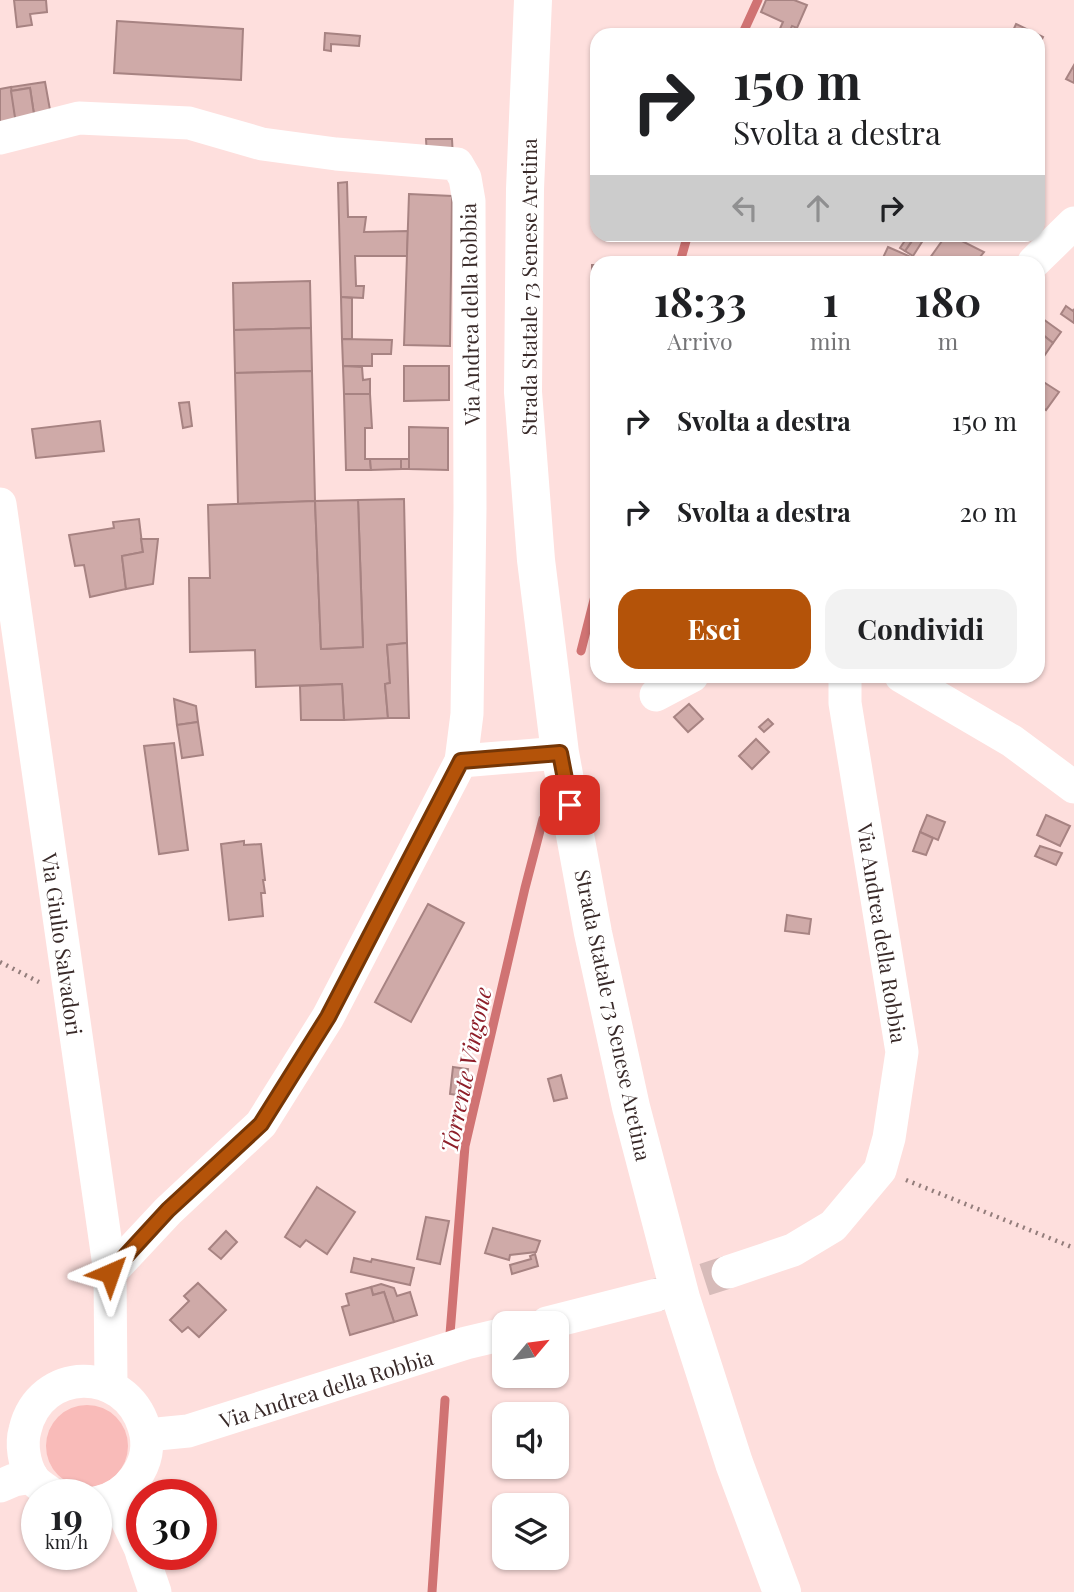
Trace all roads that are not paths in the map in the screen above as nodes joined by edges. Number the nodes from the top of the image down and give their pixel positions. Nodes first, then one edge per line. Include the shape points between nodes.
1 (533, 0) edge
2 (0, 138) edge
3 (1074, 223) edge
4 (1040, 256) edge
5 (0, 504) edge
6 (679, 683) edge
7 (845, 683) edge
8 (913, 683) edge
9 (656, 695) dead end
10 (560, 753) junction
11 (461, 761) junction
12 (1074, 787) edge
13 (728, 1272) tunnel mouth
14 (110, 1273) junction
15 (657, 1295) tunnel mouth
16 (569, 1317) edge
17 (492, 1337) edge
18 (111, 1386) junction
19 (147, 1435) junction
20 (38, 1479) edge
21 (21, 1482) edge
22 (0, 1486) edge
23 (112, 1496) edge
24 (112, 1509) edge
25 (126, 1529) edge
26 (148, 1570) edge
27 (155, 1592) edge
28 (782, 1592) edge

1 - 10 main road, Strada Statale 73 Senese Aretina via 523,392 536,560
2 - 11 street, Via Andrea della Robbia via 79,118 188,123 262,144 457,164 466,178 469,215 467,714
3 - 4 street
5 - 14 street, Via Giulio Salvadori
6 - 9 street
7 - 13 street, Via Andrea della Robbia via 902,1052 889,1138 880,1170 833,1226 793,1250
8 - 12 street via 1012,741
10 - 11 street
10 - 28 main road, Strada Statale 73 Senese Aretina via 631,1107 681,1298
11 - 14 street via 328,1017 261,1124 168,1210
14 - 18 street, Via Giulio Salvadori
15 - 16 street
17 - 19 street, Via Andrea della Robbia via 188,1431
18 - 19 street via 128,1398
18 - 20 street via 73,1381 40,1400 24,1433 24,1453
19 - 23 street via 141,1471 130,1486
21 - 22 street
24 - 25 street
26 - 27 street

